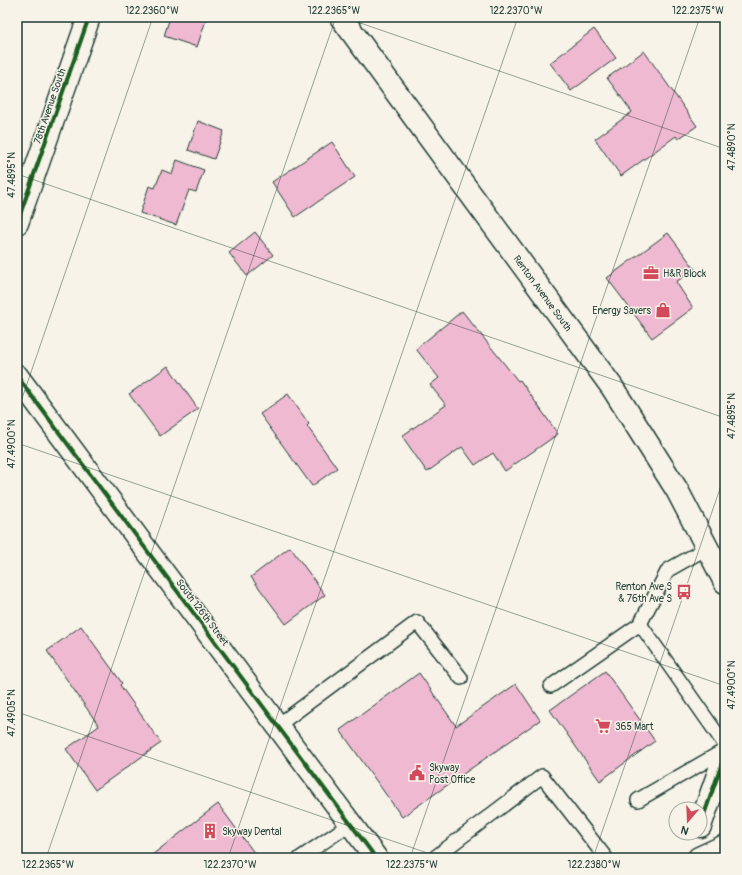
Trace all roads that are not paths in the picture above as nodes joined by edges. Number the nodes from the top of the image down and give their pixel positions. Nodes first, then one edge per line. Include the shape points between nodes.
1 (89, 17) edge
2 (341, 17) edge
3 (17, 223) edge
4 (17, 376) edge
5 (708, 548) junction
6 (725, 582) edge
7 (640, 624) junction
8 (460, 678) dead end
9 (551, 686) dead end
10 (277, 726) junction
11 (725, 745) edge
12 (725, 750) edge
13 (725, 755) edge
14 (638, 800) dead end
15 (708, 803) edge
16 (350, 824) junction
17 (695, 841) edge
18 (725, 846) edge
19 (300, 858) edge
20 (376, 858) edge
21 (434, 858) edge
22 (606, 858) edge
23 (689, 858) edge
24 (699, 858) edge

1 - 3 street, 78th Avenue South
2 - 5 street, Renton Avenue South via 612,387 677,490
4 - 10 street, South 126th Street
5 - 6 street, Renton Avenue South
5 - 7 lane via 668,570
7 - 9 lane
7 - 11 lane
8 - 10 lane via 417,622
10 - 16 street, South 126th Street
12 - 14 lane
13 - 15 street
16 - 19 lane
16 - 20 street, South 126th Street
17 - 23 street
18 - 24 street
21 - 22 lane via 542,776

